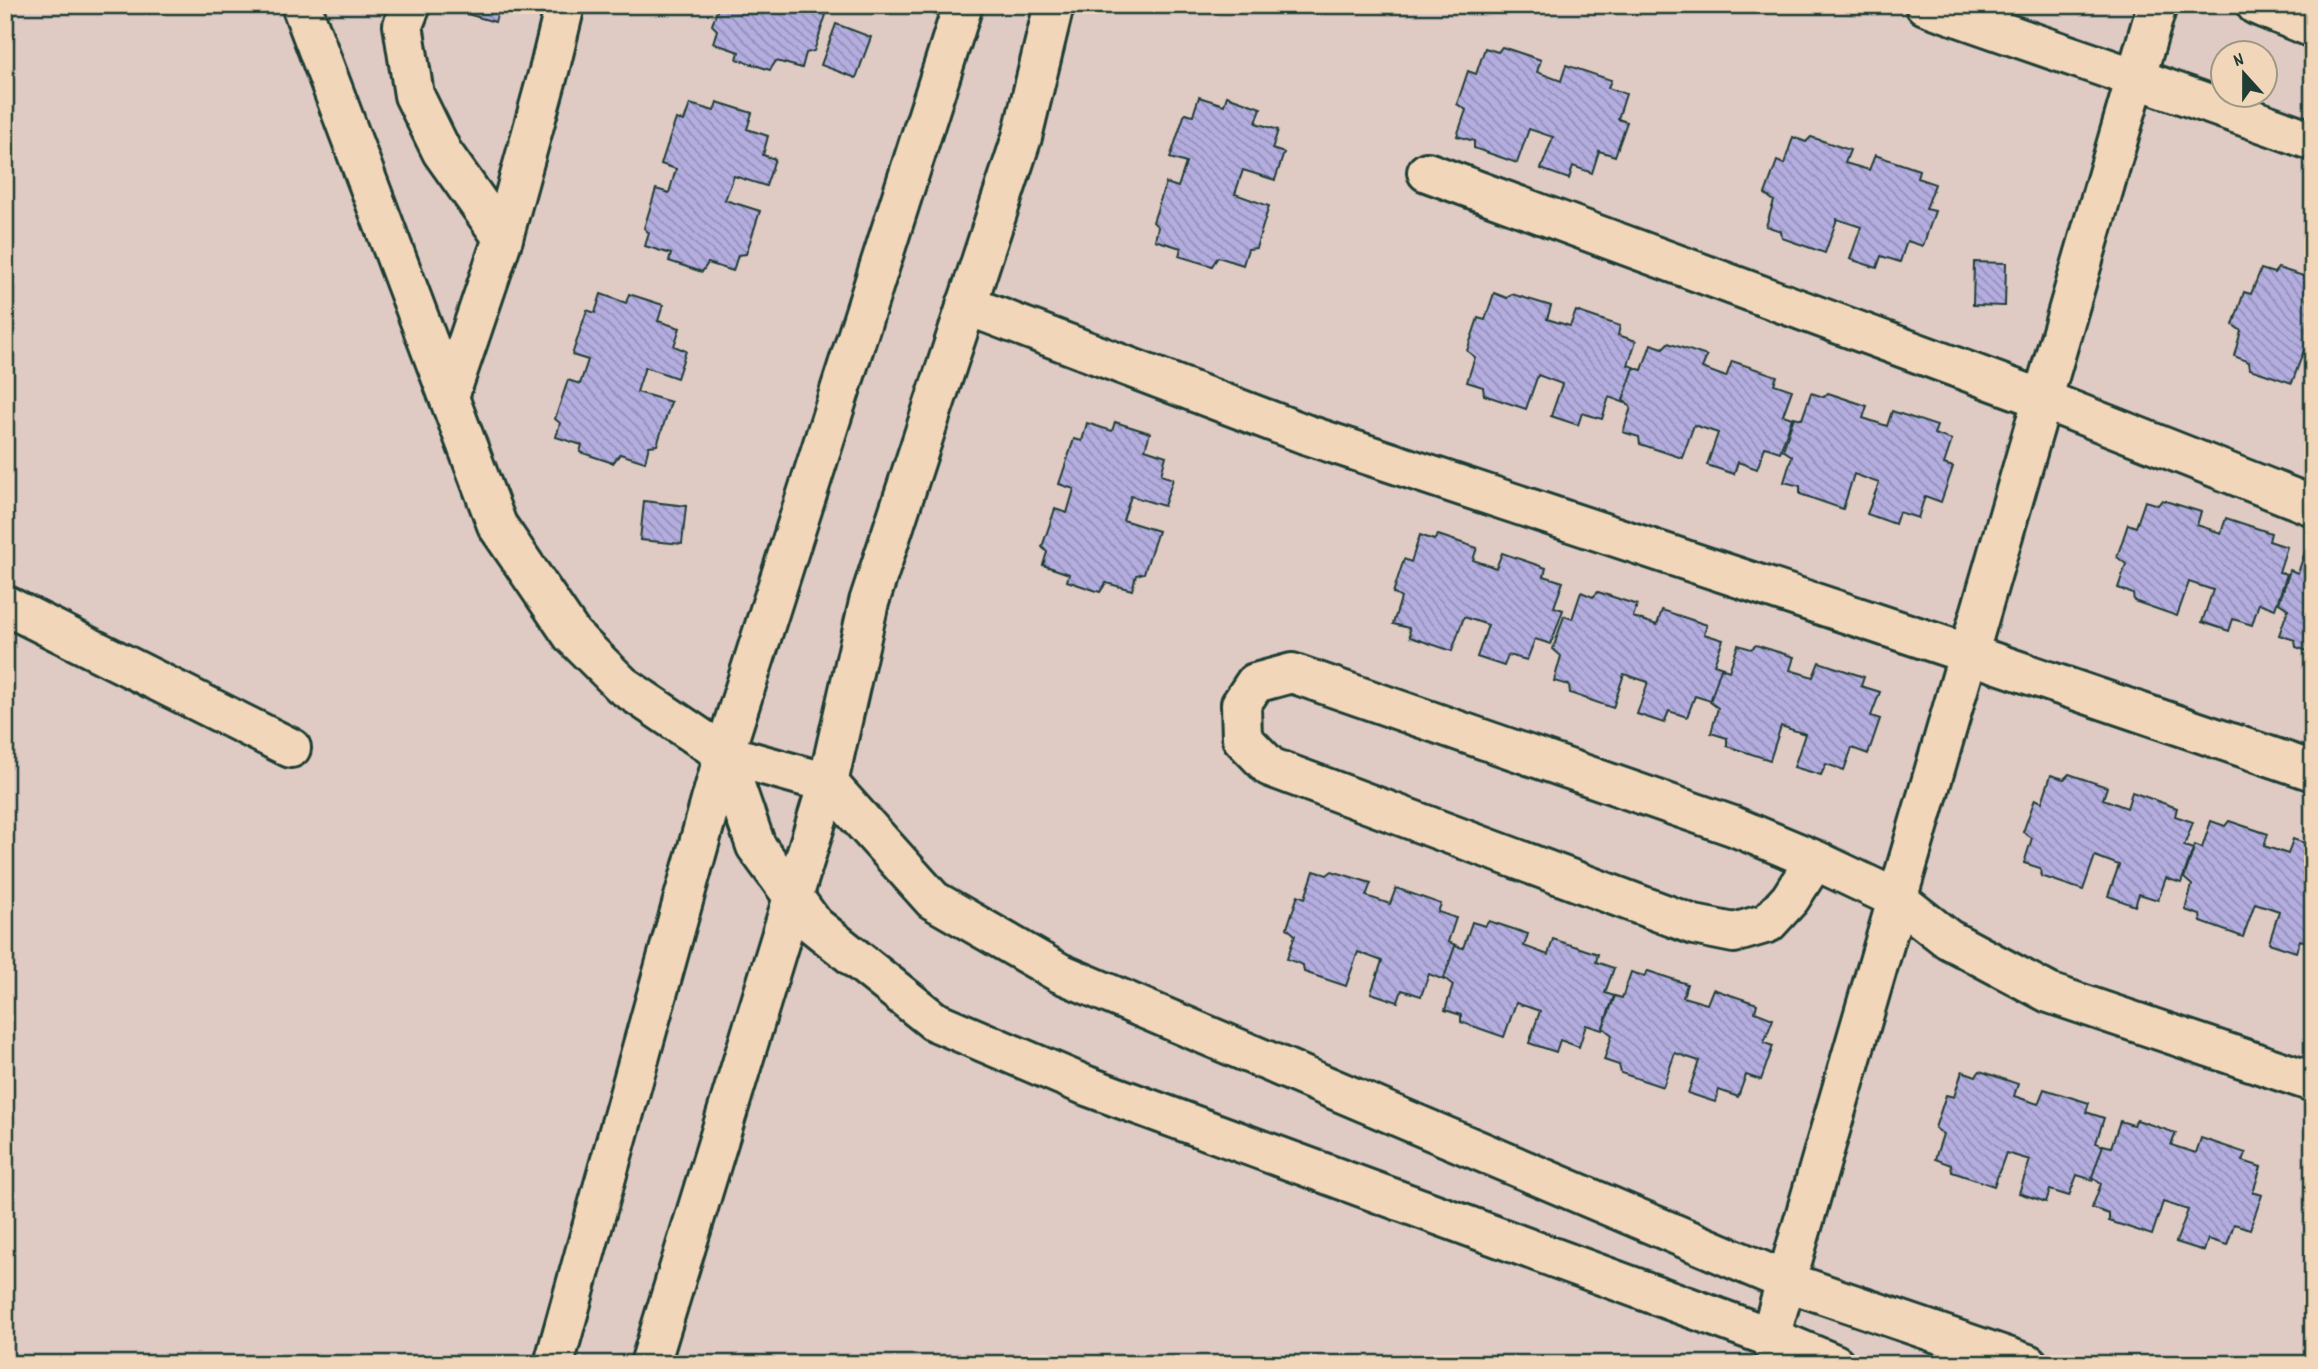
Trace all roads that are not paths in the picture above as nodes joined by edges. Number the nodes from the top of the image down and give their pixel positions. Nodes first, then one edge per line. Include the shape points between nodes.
1 (301, 5) edge
2 (411, 5) edge
3 (565, 5) edge
4 (963, 5) edge
5 (1054, 5) edge
6 (1926, 5) edge
7 (2157, 5) edge
8 (2256, 5) edge
9 (2313, 28) edge
10 (2136, 79) junction
11 (2313, 141) edge
12 (1427, 172) dead end
13 (503, 238) junction
14 (966, 305) junction
15 (449, 397) junction
16 (2042, 399) junction
17 (2313, 506) edge
18 (5, 605) edge
19 (1969, 654) junction
20 (291, 748) dead end
21 (724, 754) junction
22 (2313, 771) edge
23 (828, 783) junction
24 (1815, 860) junction
25 (793, 897) junction
26 (1897, 898) junction
27 (2313, 1082) edge
28 (1788, 1282) junction
29 (1776, 1350) edge
30 (554, 1364) edge
31 (650, 1364) edge
32 (1835, 1364) edge
33 (2028, 1364) edge

1 - 15 street
2 - 13 street via 403,25 414,95 442,152
3 - 13 street
4 - 21 street
5 - 14 street via 1022,137
6 - 10 street
7 - 10 street
8 - 9 street
10 - 11 street
10 - 16 street
12 - 16 street
13 - 15 street
14 - 19 street via 1306,434
14 - 23 street via 869,602
15 - 21 street via 497,525 572,635 622,685
16 - 17 street
16 - 19 street
18 - 20 street
19 - 22 street
19 - 26 street
21 - 23 street
21 - 25 street via 756,846
21 - 30 street
23 - 25 street
23 - 28 street via 933,900 1060,973
24 - 24 street via 1768,923 1734,933 1694,925 1270,767 1242,738 1241,704 1255,683 1292,673 1733,826
24 - 26 street
25 - 29 street via 814,925 934,1021 1087,1086
25 - 31 street
26 - 27 street via 1948,939 2049,993
26 - 28 street
28 - 29 street
28 - 33 street
29 - 32 street

